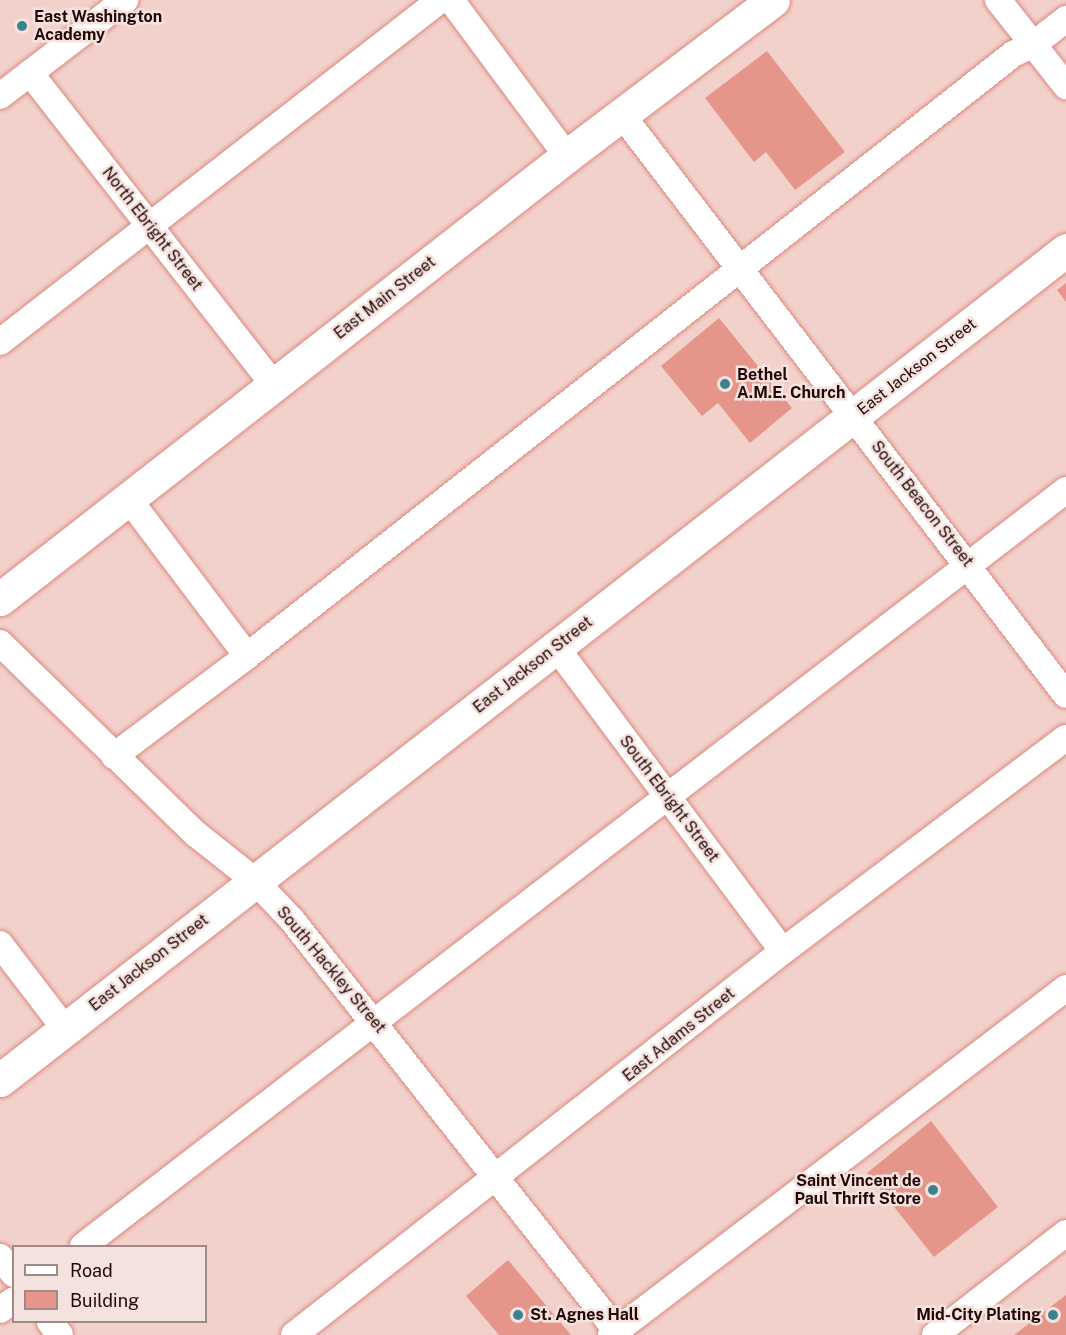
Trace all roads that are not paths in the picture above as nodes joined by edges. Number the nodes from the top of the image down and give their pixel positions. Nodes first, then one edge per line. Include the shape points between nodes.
1 (125, 0) edge
2 (440, 0) edge
3 (451, 0) edge
4 (773, 0) edge
5 (998, 0) edge
6 (1066, 19) edge
7 (1034, 44) junction
8 (30, 73) junction
9 (1066, 86) edge
10 (0, 96) edge
11 (622, 115) junction
12 (567, 156) junction
13 (152, 228) junction
14 (1066, 250) edge
15 (737, 270) junction
16 (0, 342) edge
17 (274, 385) junction
18 (854, 416) junction
19 (1066, 490) edge
20 (128, 498) junction
21 (969, 565) junction
22 (0, 599) edge
23 (0, 643) edge
24 (556, 647) junction
25 (247, 656) junction
26 (1066, 695) edge
27 (1066, 738) edge
28 (114, 756) junction
29 (668, 799) junction
30 (255, 881) junction
31 (0, 944) edge
32 (783, 951) junction
33 (1066, 988) edge
34 (374, 1020) junction
35 (65, 1029) junction
36 (0, 1080) edge
37 (496, 1180) junction
38 (1066, 1233) edge
39 (84, 1245) edge
40 (0, 1257) edge
41 (12, 1272) edge
42 (51, 1323) edge
43 (616, 1334) edge
44 (60, 1335) edge
45 (294, 1335) edge
46 (935, 1335) edge

1 - 8 street
2 - 13 street
3 - 12 street
4 - 11 main road, East Main Street
5 - 7 street
6 - 7 street
7 - 9 street
7 - 15 street via 1013,54
8 - 10 street
8 - 13 street, North Ebright Street
11 - 12 main road, East Main Street
11 - 15 street, South Beacon Street
12 - 17 main road, East Main Street
13 - 16 street
13 - 17 street, North Ebright Street
14 - 18 main road, East Jackson Street
15 - 18 street, South Beacon Street
15 - 25 street
17 - 20 main road, East Main Street
18 - 21 street, South Beacon Street
18 - 24 main road, East Jackson Street
19 - 21 street
20 - 22 main road, East Main Street
20 - 25 street
21 - 26 street, South Beacon Street
21 - 29 street
23 - 28 street, South Hackley Street
24 - 29 street, South Ebright Street
24 - 30 main road, East Jackson Street
25 - 28 street
27 - 32 street, East Adams Street
28 - 30 street, South Hackley Street via 196,834
29 - 32 street, South Ebright Street
29 - 34 street
30 - 34 street, South Hackley Street
30 - 35 main road, East Jackson Street
31 - 35 street
32 - 37 street, East Adams Street
33 - 43 street
34 - 37 street, South Hackley Street
34 - 39 street
35 - 36 main road, East Jackson Street
37 - 43 street, South Hackley Street
37 - 45 street, East Adams Street
38 - 46 street
40 - 41 street
42 - 44 street

